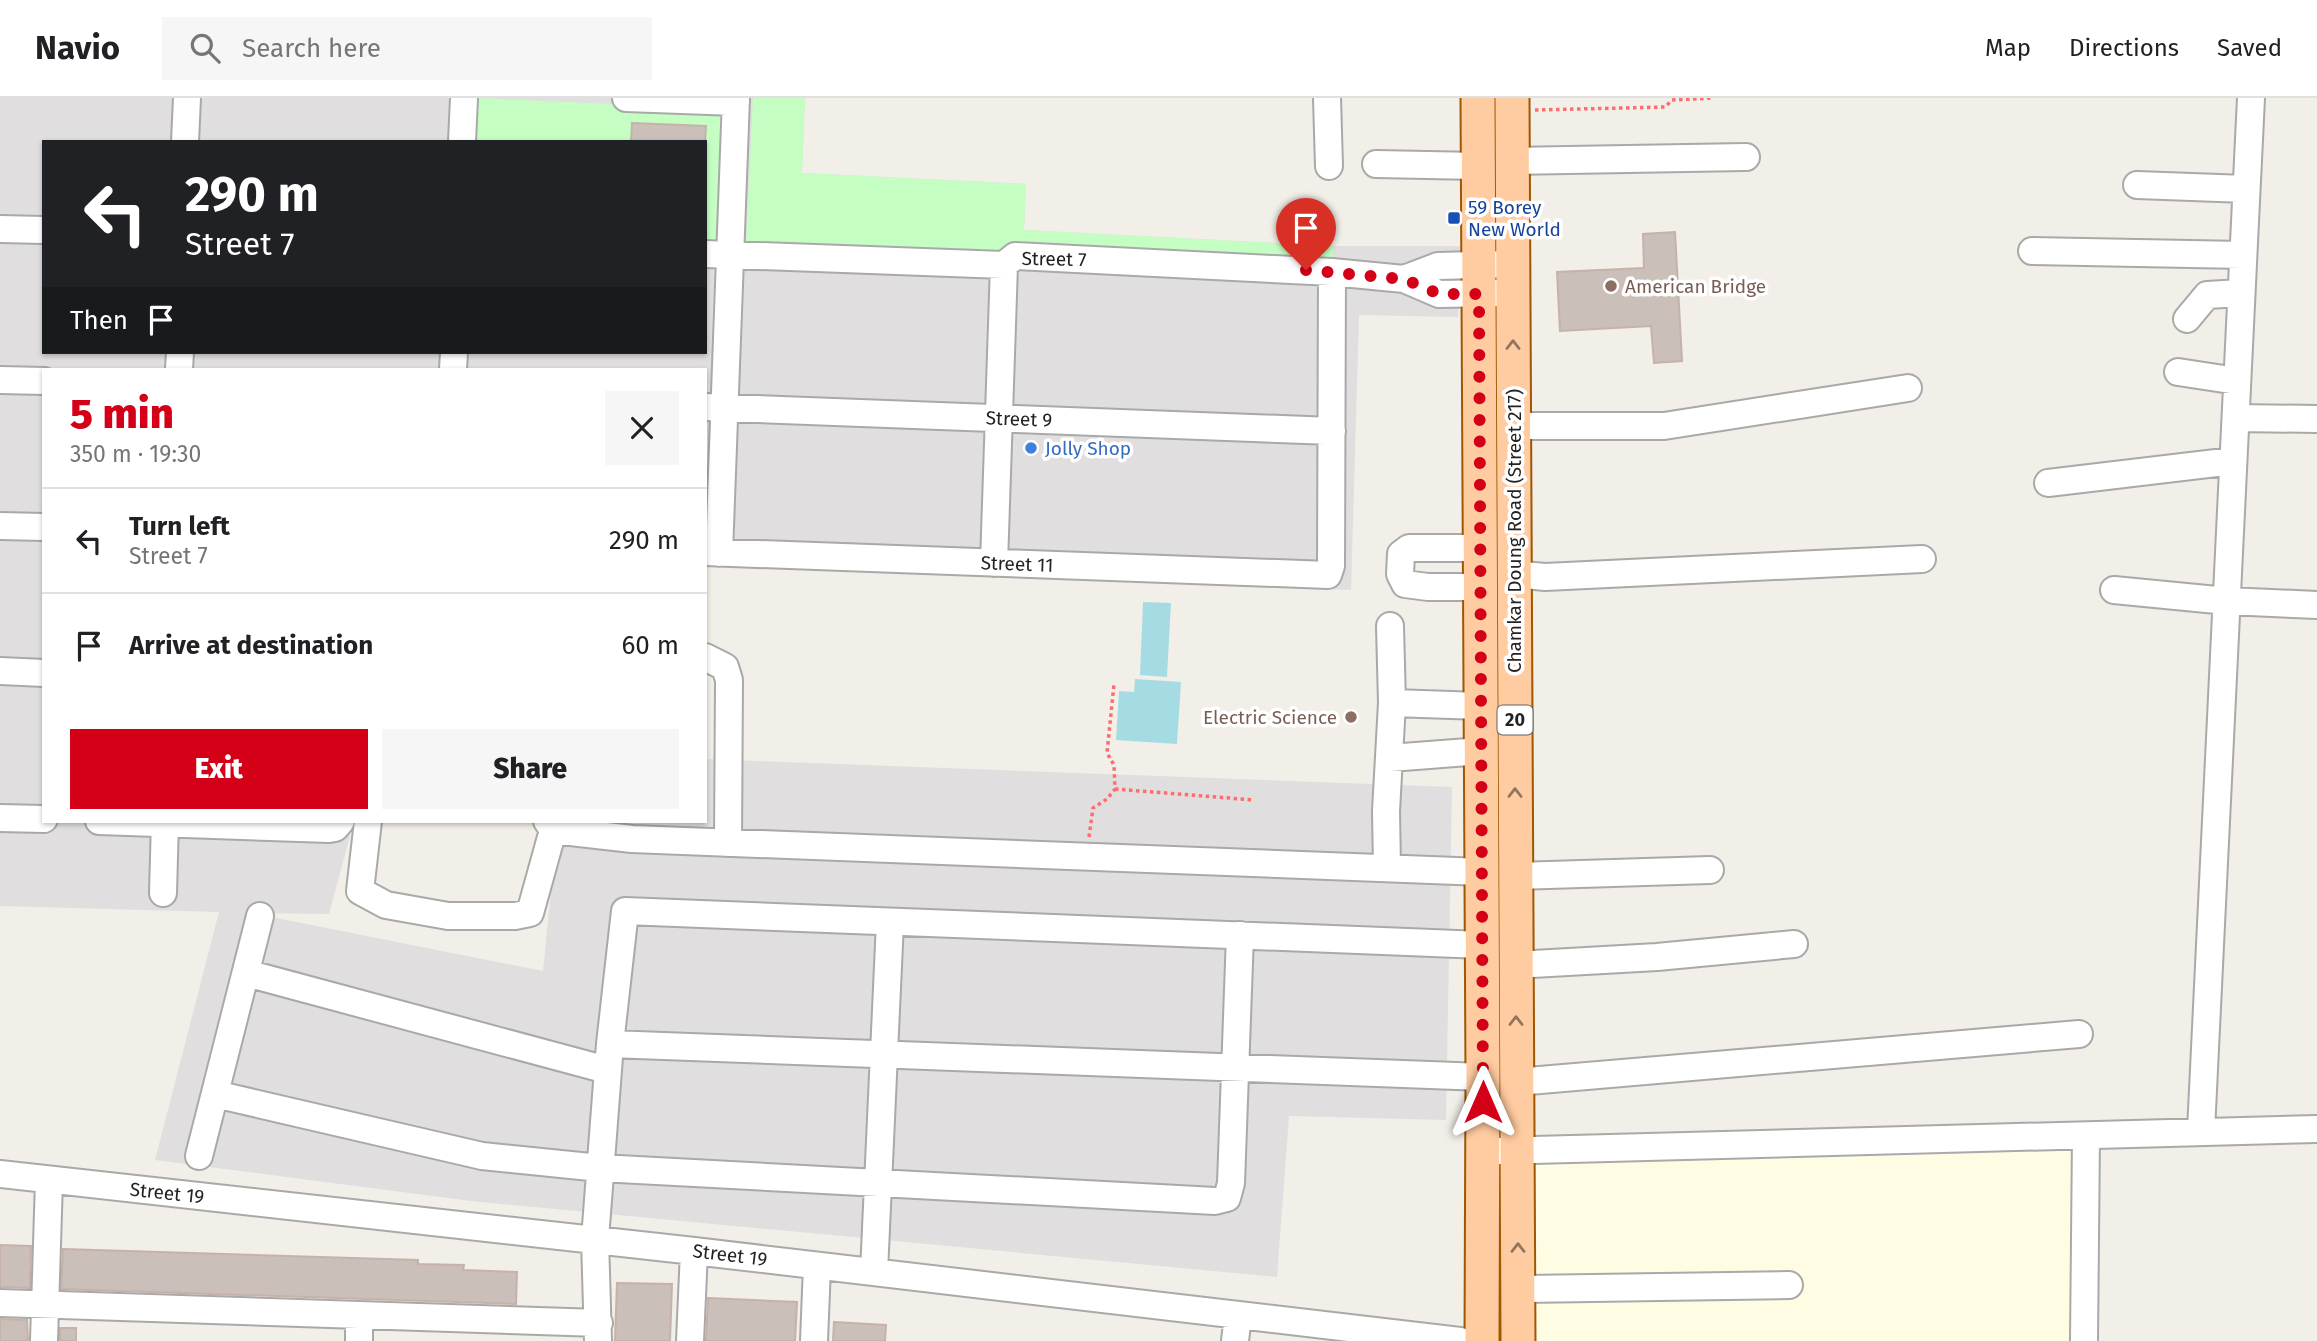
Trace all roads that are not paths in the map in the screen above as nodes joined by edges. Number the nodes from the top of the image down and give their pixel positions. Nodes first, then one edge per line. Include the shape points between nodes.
1 (187, 98) edge
2 (464, 98) edge
3 (626, 98) edge
4 (1327, 98) edge
5 (1478, 98) edge
6 (2251, 98) edge
7 (736, 100) edge
8 (1512, 105) edge
9 (185, 140) edge
10 (462, 140) edge
11 (1746, 156) dead end
12 (1512, 160) junction
13 (1376, 164) dead end
14 (1329, 166) dead end
15 (1478, 166) junction
16 (2137, 185) dead end
17 (2246, 189) junction
18 (0, 229) edge
19 (42, 230) edge
20 (2032, 251) dead end
21 (718, 254) edge
22 (2243, 255) junction
23 (1004, 265) junction
24 (1332, 272) junction
25 (1513, 279) junction
26 (1479, 280) junction
27 (2241, 293) junction
28 (2187, 319) dead end
29 (2178, 372) dead end
30 (0, 380) edge
31 (2237, 381) junction
32 (42, 382) edge
33 (1908, 387) dead end
34 (715, 408) edge
35 (999, 418) junction
36 (2236, 418) junction
37 (2317, 419) edge
38 (1513, 426) junction
39 (1332, 430) junction
40 (2233, 461) junction
41 (2048, 483) dead end
42 (0, 526) edge
43 (42, 527) edge
44 (1480, 548) junction
45 (712, 552) edge
46 (1923, 559) dead end
47 (994, 563) junction
48 (1514, 574) junction
49 (1480, 587) junction
50 (2114, 590) dead end
51 (2227, 601) junction
52 (2317, 605) edge
53 (1390, 626) dead end
54 (707, 658) edge
55 (0, 671) edge
56 (42, 673) edge
57 (1392, 703) junction
58 (1481, 706) junction
59 (1481, 751) junction
60 (1390, 758) junction
61 (0, 818) edge
62 (42, 819) edge
63 (165, 823) edge
64 (252, 823) edge
65 (368, 823) edge
66 (338, 824) edge
67 (550, 825) edge
68 (728, 843) junction
69 (1387, 868) junction
70 (1710, 870) dead end
71 (1482, 872) junction
72 (1516, 876) junction
73 (163, 892) dead end
74 (260, 916) dead end
75 (890, 922) junction
76 (1240, 935) junction
77 (1794, 944) dead end
78 (1482, 945) junction
79 (1516, 965) junction
80 (246, 973) junction
81 (2079, 1034) dead end
82 (884, 1054) junction
83 (609, 1057) junction
84 (1236, 1068) junction
85 (1483, 1077) junction
86 (1517, 1082) junction
87 (215, 1094) junction
88 (2317, 1129) edge
89 (2202, 1131) junction
90 (2086, 1136) junction
91 (1518, 1150) junction
92 (1483, 1152) junction
93 (199, 1156) dead end
94 (600, 1168) junction
95 (0, 1174) edge
96 (49, 1180) junction
97 (878, 1182) junction
98 (595, 1239) junction
99 (695, 1251) junction
100 (817, 1266) junction
101 (874, 1272) junction
102 (1788, 1285) dead end
103 (1518, 1289) junction
104 (0, 1303) edge
105 (47, 1305) junction
106 (359, 1328) edge
107 (1236, 1328) edge
108 (598, 1332) edge
109 (44, 1341) edge
110 (690, 1341) edge
111 (814, 1341) edge
112 (1460, 1341) edge
113 (1482, 1341) edge
114 (1518, 1341) edge
115 (2084, 1341) edge

1 - 9 street
2 - 10 street
3 - 7 street
4 - 14 street
5 - 15 main road, Chamkar Doung Road (Street 217) / 20
6 - 17 street
7 - 21 street
8 - 12 main road, Chamkar Doung Road (Street 217) / 20
11 - 12 street
12 - 25 main road, Chamkar Doung Road (Street 217) / 20
13 - 15 street
15 - 26 main road, Chamkar Doung Road (Street 217) / 20
16 - 17 street
17 - 22 street
18 - 19 street
20 - 22 street
21 - 23 street, Street 7
21 - 34 street
22 - 27 street
23 - 24 street, Street 7 via 1015,256
23 - 35 street
24 - 26 street, Street 7 via 1404,279 1438,266
24 - 39 street
25 - 26 street, Street 7
38 -> 25 main road, Chamkar Doung Road (Street 217) / 20
26 - 44 main road, Chamkar Doung Road (Street 217) / 20
27 - 28 street via 2207,295
27 - 31 street
29 - 31 street
30 - 32 street
31 - 36 street
33 - 38 street via 1664,426
34 - 35 street, Street 9
34 - 45 street
35 - 39 street, Street 9
35 - 47 street
36 - 37 street
36 - 40 street
38 - 48 main road, Chamkar Doung Road (Street 217) / 20
39 - 47 street, Street 11 via 1328,575
40 - 41 street
40 - 51 street
42 - 43 street
44 - 49 main road, Chamkar Doung Road (Street 217) / 20
44 - 49 street via 1409,548 1401,554 1400,575 1405,584
45 - 47 street, Street 11
46 - 48 street via 1545,577
72 -> 48 main road, Chamkar Doung Road (Street 217) / 20
49 - 58 main road, Chamkar Doung Road (Street 217) / 20
50 - 51 street
51 - 52 street
51 - 89 street
53 - 57 street
54 - 68 street via 726,667 729,680
55 - 56 street
57 - 58 street
57 - 60 street
58 - 59 main road, Chamkar Doung Road (Street 217) / 20
59 - 60 street
59 - 71 main road, Chamkar Doung Road (Street 217) / 20
60 - 69 street
61 - 62 street
63 - 73 street
64 - 66 street
65 - 67 street via 360,891 386,905 448,916 530,913
67 - 68 street via 632,839
68 - 69 street
69 - 71 street
70 - 72 street
71 - 78 main road, Chamkar Doung Road (Street 217) / 20
72 - 79 main road, Chamkar Doung Road (Street 217) / 20
74 - 80 street
75 - 76 street
75 - 82 street
75 - 83 street via 625,911
76 - 78 street
76 - 84 street
77 - 79 street
78 - 85 main road, Chamkar Doung Road (Street 217) / 20
86 -> 79 main road, Chamkar Doung Road (Street 217) / 20
80 - 83 street
80 - 87 street
81 - 86 street
82 - 83 street
82 - 84 street
82 - 97 street
83 - 94 street
84 - 85 street
84 - 97 street via 1227,1198 1216,1201
85 - 92 main road, Chamkar Doung Road (Street 217) / 20
86 - 91 main road, Chamkar Doung Road (Street 217) / 20
87 - 93 street
87 - 94 street via 482,1156
88 - 89 street
89 - 90 street
90 - 91 street
90 - 115 street
91 - 92 street
103 -> 91 main road, Chamkar Doung Road (Street 217) / 20
92 - 113 main road, Chamkar Doung Road (Street 217) / 20
94 - 97 street
94 - 98 street
95 - 96 street, Street 19
96 - 98 street, Street 19
96 - 105 street
97 - 101 street
98 - 99 street, Street 19
98 - 108 street
99 - 100 street, Street 19
99 - 110 street
100 - 101 street, Street 19
100 - 111 street
101 - 107 street, Street 19
102 - 103 street
103 - 114 main road, Chamkar Doung Road (Street 217) / 20
104 - 105 street
105 - 106 street
105 - 109 street
106 - 108 street
107 - 112 street, Street 19

